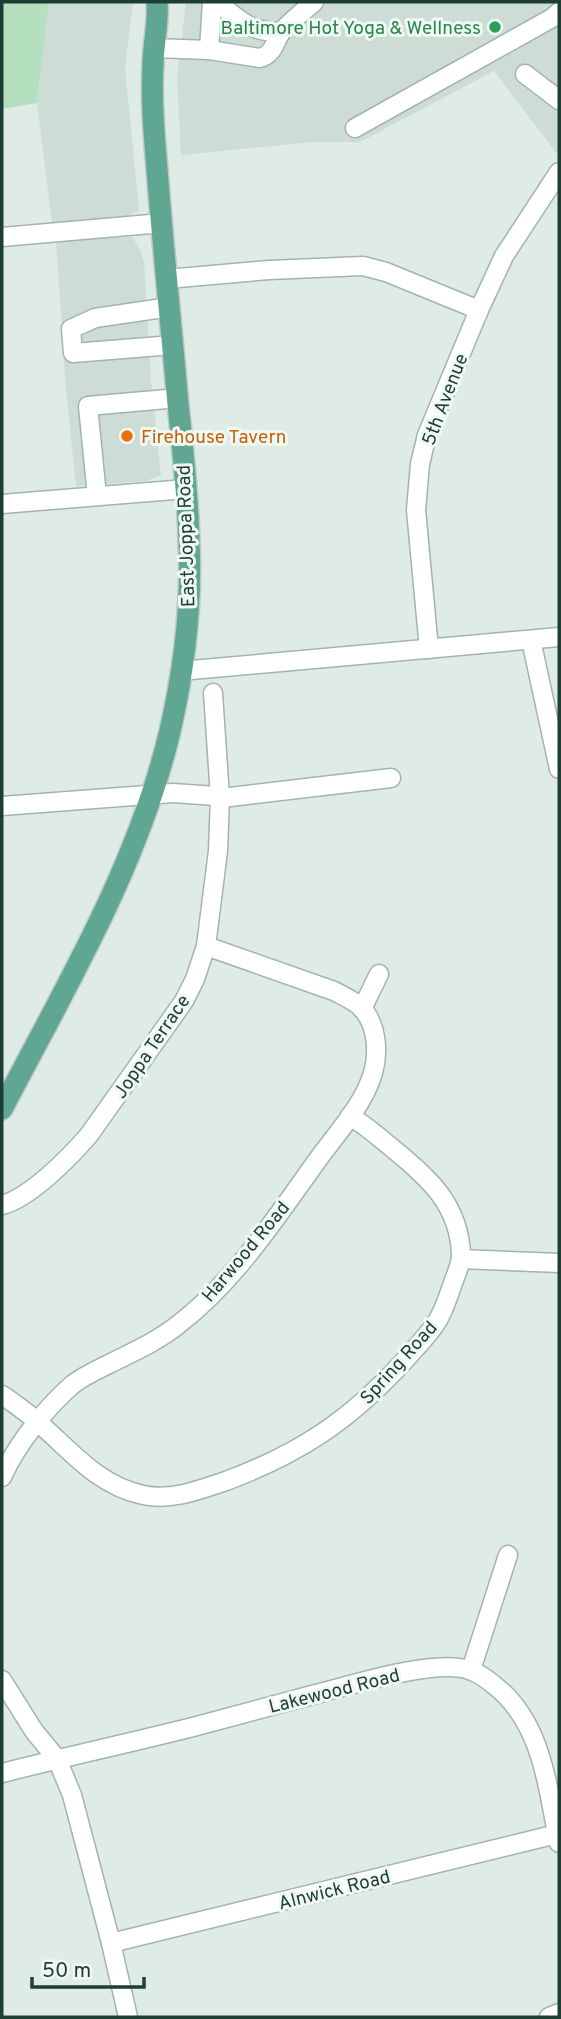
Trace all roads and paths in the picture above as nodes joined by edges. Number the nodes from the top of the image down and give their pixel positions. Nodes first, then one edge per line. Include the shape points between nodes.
1 (214, 2) edge
2 (314, 2) edge
3 (158, 4) edge
4 (559, 12) edge
5 (281, 32) junction
6 (154, 48) junction
7 (209, 50) junction
8 (525, 74) dead end
9 (559, 100) edge
10 (355, 128) dead end
11 (559, 172) edge
12 (162, 223) junction
13 (2, 237) edge
14 (167, 279) junction
15 (170, 307) junction
16 (479, 310) junction
17 (173, 345) junction
18 (178, 398) junction
19 (186, 488) junction
20 (97, 496) junction
21 (2, 504) edge
22 (559, 637) edge
23 (531, 640) junction
24 (429, 649) junction
25 (180, 671) junction
26 (213, 693) dead end
27 (559, 769) edge
28 (391, 778) dead end
29 (152, 796) junction
30 (220, 797) junction
31 (2, 806) edge
32 (206, 946) junction
33 (379, 974) dead end
34 (362, 1009) junction
35 (2, 1109) edge
36 (350, 1116) junction
37 (2, 1205) edge
38 (461, 1259) junction
39 (559, 1263) edge
40 (2, 1395) edge
41 (38, 1422) junction
42 (2, 1477) edge
43 (508, 1555) dead end
44 (471, 1670) junction
45 (2, 1680) edge
46 (57, 1759) junction
47 (2, 1773) edge
48 (558, 1839) edge
49 (111, 1943) junction
50 (559, 2012) edge
51 (128, 2017) edge
52 (549, 2017) edge

1 - 5 street via 248,27
1 - 7 street
2 - 5 street
3 - 6 main road, East Joppa Road
4 - 10 street
5 - 7 street via 272,51 260,58
6 - 7 street
6 - 12 main road, East Joppa Road via 153,104
8 - 9 street
11 - 16 street, 5th Avenue via 504,256
12 - 13 street
12 - 14 main road, East Joppa Road
14 - 15 main road, East Joppa Road
14 - 16 street via 363,266
15 - 17 main road, East Joppa Road
15 - 17 street via 95,318 71,329 73,353
16 - 24 street, 5th Avenue via 420,464 416,510
17 - 18 main road, East Joppa Road
18 - 19 main road, East Joppa Road
18 - 20 street via 88,406
19 - 20 street
19 - 25 main road, East Joppa Road via 188,611
20 - 21 street
22 - 23 street
23 - 24 street
23 - 27 street
24 - 25 street
25 - 29 main road, East Joppa Road
26 - 30 street, Joppa Terrace
28 - 30 street
29 - 30 street
29 - 31 street
29 - 35 main road, East Joppa Road via 93,937
30 - 32 street, Joppa Terrace
32 - 34 street via 334,991
32 - 37 street, Joppa Terrace via 184,1001 89,1135 45,1178
33 - 34 street
34 - 36 street via 373,1030 375,1057 367,1088
36 - 38 street via 423,1173 442,1196 457,1230
36 - 41 street, Harwood Road via 264,1234 214,1293 158,1338 74,1383
38 - 39 street
38 - 41 street, Spring Road via 437,1321 377,1391 298,1449 237,1477 191,1493 142,1495 87,1468
40 - 41 street, Spring Road
41 - 42 street, Harwood Road
43 - 44 street
44 - 46 street, Lakewood Road via 435,1667 387,1676
44 - 48 street, Lakewood Road via 504,1693 527,1723 540,1755
45 - 46 street
46 - 47 street, Lakewood Road
46 - 49 street via 72,1795
48 - 49 street, Alnwick Road
49 - 51 street
50 - 52 street

